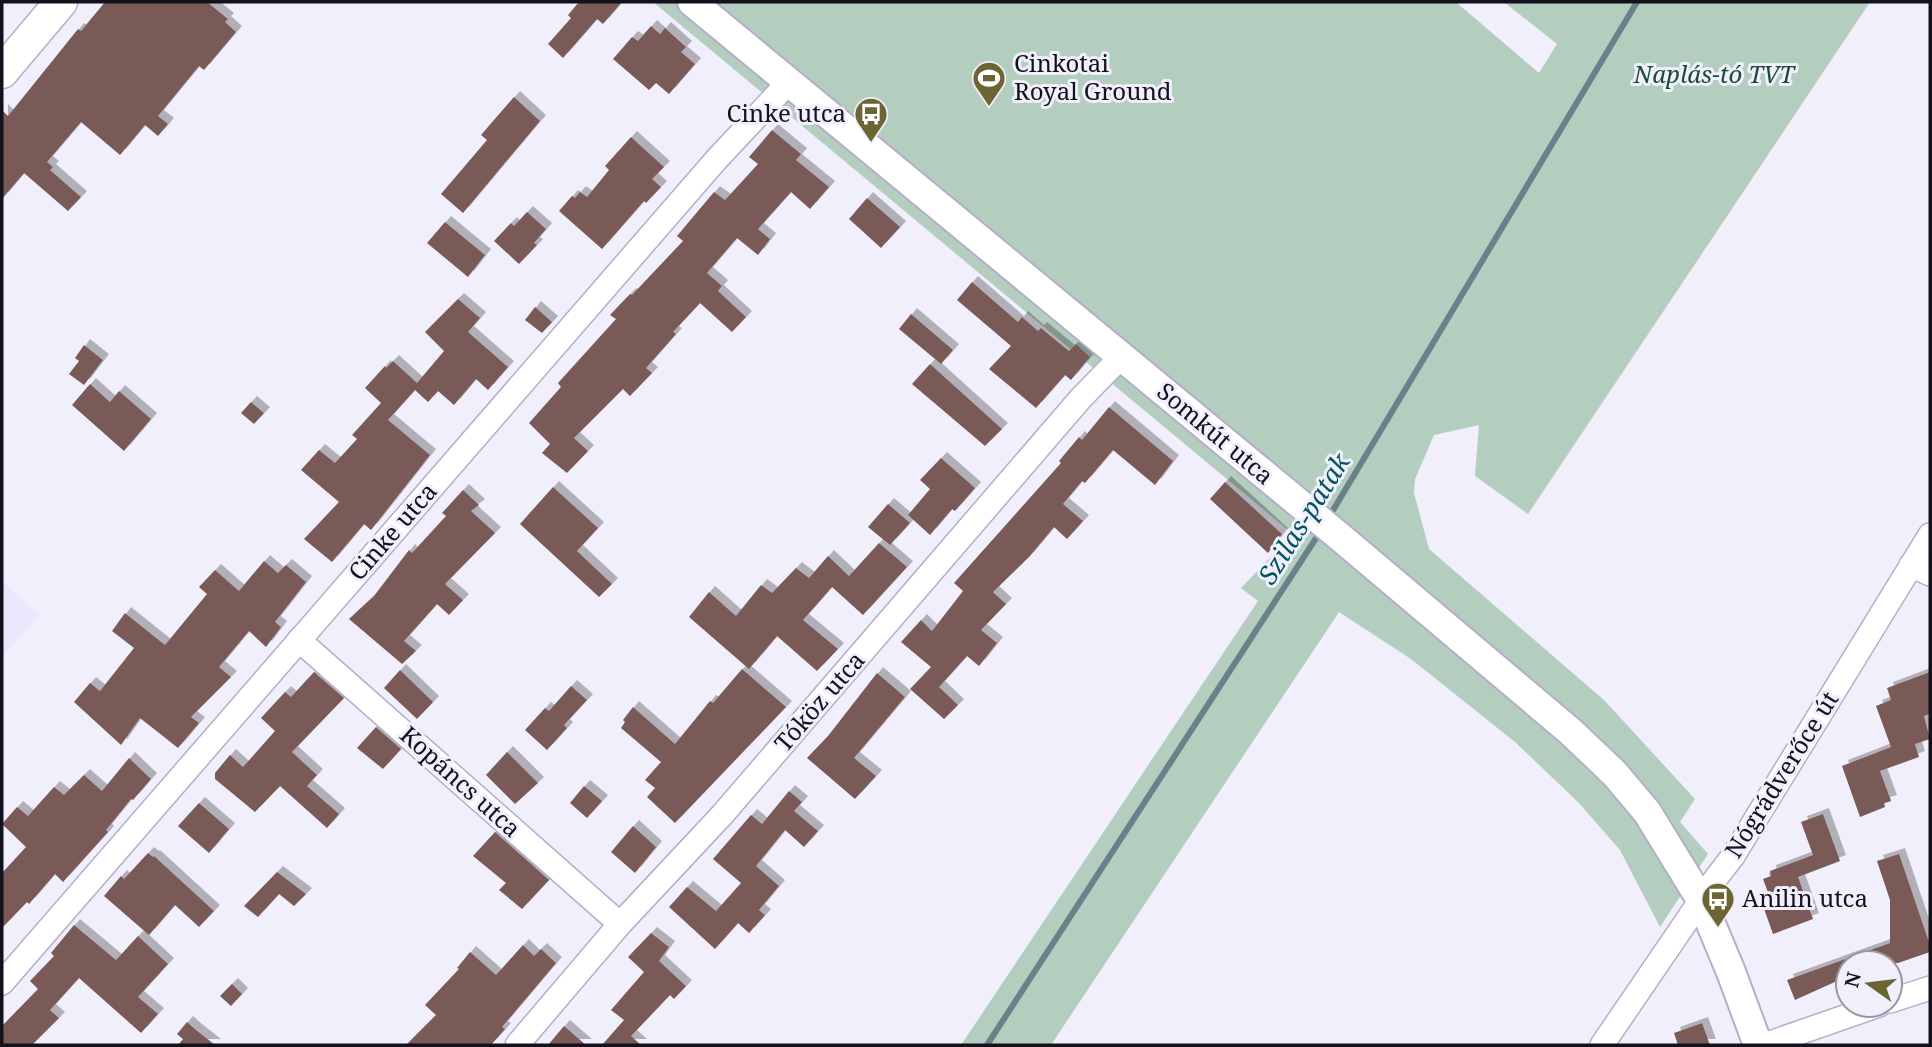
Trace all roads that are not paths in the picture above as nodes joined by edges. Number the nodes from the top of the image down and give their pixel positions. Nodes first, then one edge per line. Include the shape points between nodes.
1 (61, 2) edge
2 (692, 2) edge
3 (2, 72) edge
4 (788, 83) junction
5 (1121, 357) junction
6 (1930, 536) edge
7 (1921, 570) edge
8 (299, 640) junction
9 (1701, 900) junction
10 (620, 924) junction
11 (2, 983) edge
12 (1930, 988) edge
13 (1904, 996) edge
14 (1839, 1019) edge
15 (517, 1045) edge
16 (1602, 1045) edge
17 (1758, 1045) edge
18 (1765, 1045) edge

1 - 3 main road
2 - 4 street, Somkút utca
4 - 5 street, Somkút utca
4 - 8 street, Cinke utca via 699,178
5 - 9 street, Somkút utca via 1571,732 1647,812
5 - 10 street, Tóköz utca via 722,815
6 - 7 street, Nógrádverőce út
7 - 9 street, Nógrádverőce út
8 - 10 street, Kopáncs utca
8 - 11 street, Cinke utca
9 - 16 street, Nógrádverőce út
9 - 17 street, Somkút utca
10 - 15 street, Tóköz utca
12 - 13 street
14 - 18 street

